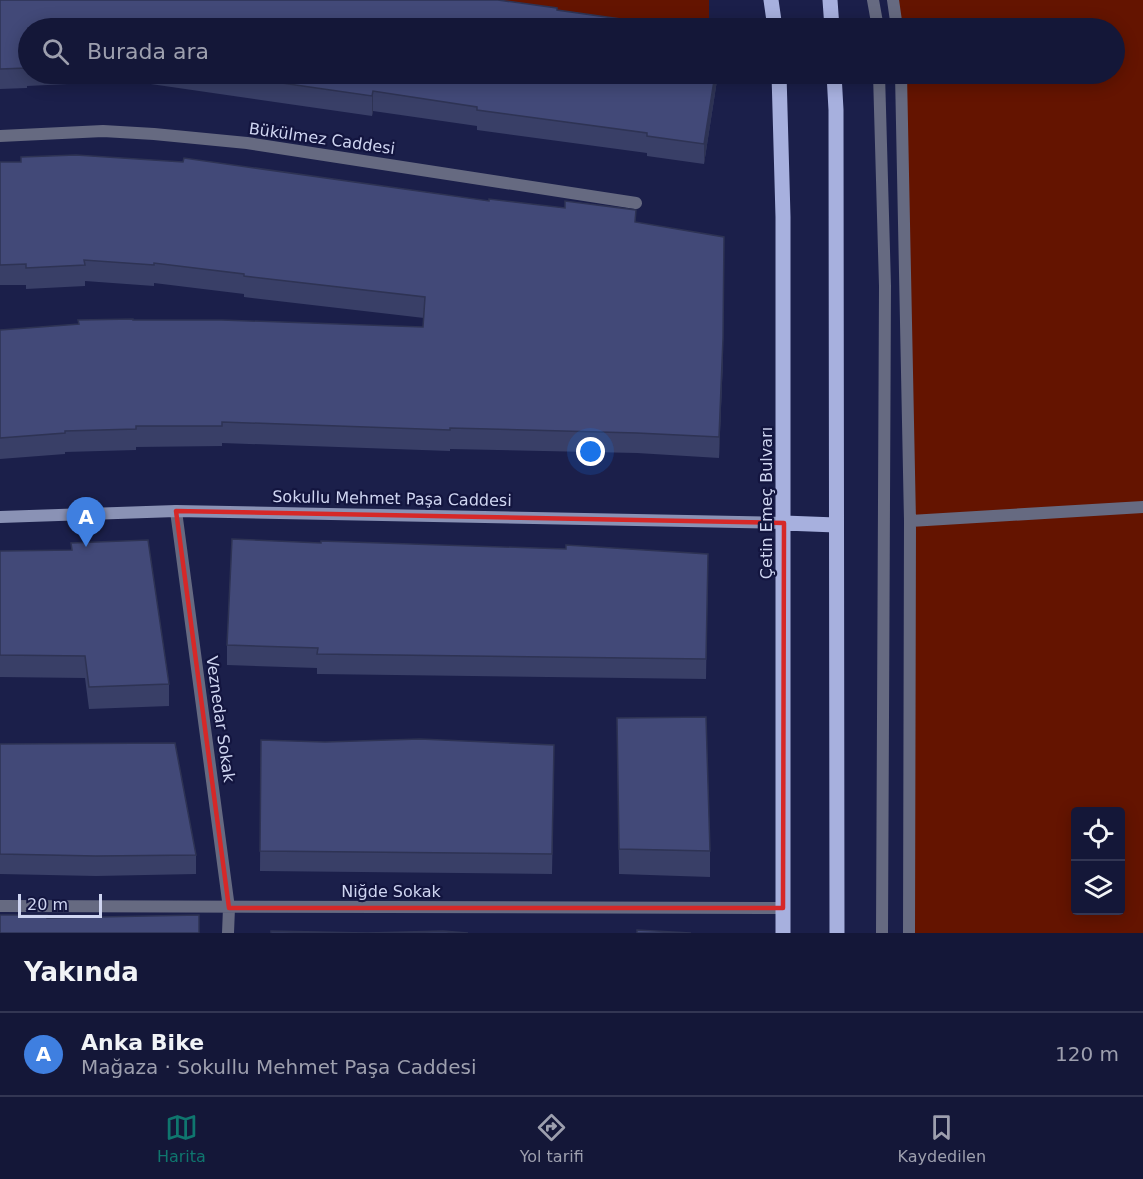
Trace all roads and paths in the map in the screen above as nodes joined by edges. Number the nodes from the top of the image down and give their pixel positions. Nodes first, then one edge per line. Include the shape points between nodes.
1 (771, 0) edge
2 (830, 0) edge
3 (873, 0) edge
4 (892, 0) edge
5 (774, 18) edge
6 (831, 18) edge
7 (876, 18) edge
8 (895, 18) edge
9 (779, 84) edge
10 (834, 84) edge
11 (879, 84) edge
12 (901, 84) edge
13 (0, 136) edge
14 (636, 203) dead end
15 (1143, 507) edge
16 (176, 511) junction
17 (0, 517) edge
18 (910, 521) junction
19 (784, 523) junction
20 (836, 525) junction
21 (0, 906) edge
22 (229, 908) junction
23 (783, 909) junction
24 (228, 933) edge
25 (783, 933) edge
26 (837, 933) edge
27 (882, 933) edge
28 (909, 933) edge

1 - 5 main road
2 - 6 main road
3 - 7 street
4 - 8 street
9 - 19 main road, Çetin Emeç Bulvarı
10 - 20 main road
11 - 27 street via 885,286
12 - 18 street
13 - 14 street, Bükülmez Caddesi via 103,131 248,143
15 - 18 street
16 - 17 main road, Sokullu Mehmet Paşa Caddesi
16 - 19 main road, Sokullu Mehmet Paşa Caddesi
16 - 22 street, Veznedar Sokak
18 - 28 street
19 - 20 main road
19 - 23 main road, Çetin Emeç Bulvarı
20 - 26 main road
21 - 22 street, Niğde Sokak
22 - 23 street, Niğde Sokak
22 - 24 street, Veznedar Sokak
23 - 25 main road, Çetin Emeç Bulvarı

